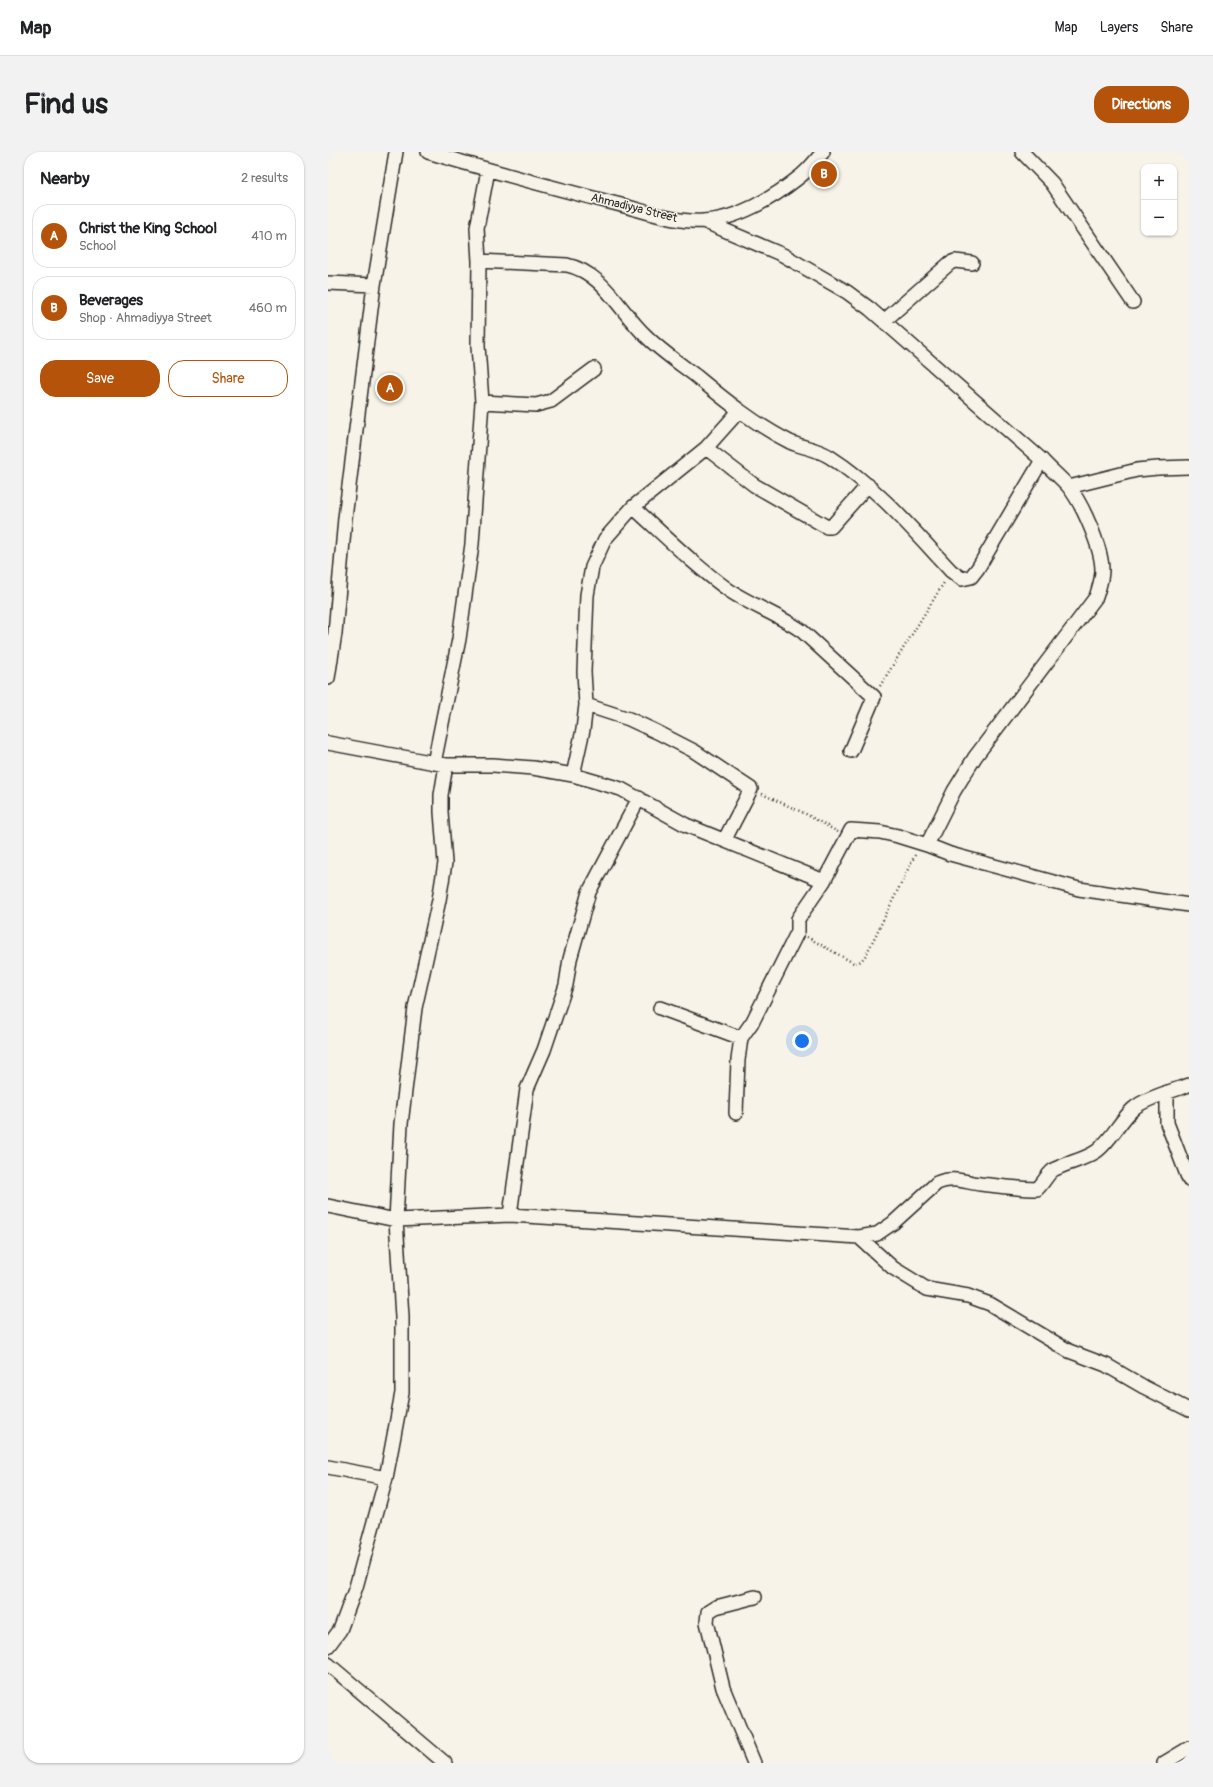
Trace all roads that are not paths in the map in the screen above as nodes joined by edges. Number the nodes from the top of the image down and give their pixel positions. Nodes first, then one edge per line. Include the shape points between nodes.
1 (396, 152) edge
2 (428, 152) edge
3 (823, 152) edge
4 (1022, 152) edge
5 (488, 170) junction
6 (703, 222) junction
7 (479, 261) junction
8 (972, 263) dead end
9 (328, 283) edge
10 (374, 285) junction
11 (1133, 302) dead end
12 (884, 321) junction
13 (594, 369) dead end
14 (482, 402) junction
15 (739, 411) junction
16 (706, 448) junction
17 (1042, 460) junction
18 (1189, 467) edge
19 (868, 485) junction
20 (1069, 487) junction
21 (633, 507) junction
22 (328, 678) edge
23 (586, 705) junction
24 (328, 743) edge
25 (851, 751) dead end
26 (440, 764) junction
27 (573, 775) junction
28 (639, 798) junction
29 (725, 839) junction
30 (924, 844) junction
31 (824, 881) junction
32 (1189, 904) edge
33 (660, 1008) dead end
34 (741, 1038) junction
35 (1189, 1085) edge
36 (1167, 1092) junction
37 (736, 1112) dead end
38 (1189, 1180) edge
39 (328, 1206) edge
40 (510, 1215) junction
41 (396, 1220) junction
42 (859, 1237) junction
43 (1189, 1410) edge
44 (328, 1467) edge
45 (386, 1478) junction
46 (754, 1597) dead end
47 (328, 1646) edge
48 (328, 1664) edge
49 (1189, 1748) edge
50 (444, 1763) edge
51 (754, 1763) edge
52 (1164, 1763) edge

1 - 10 street
2 - 5 street, Ahmadiyya Street
3 - 6 street, Ahmadiyya Street via 799,178 768,199 727,218
4 - 11 street via 1052,183
5 - 6 street, Ahmadiyya Street via 674,219
5 - 7 street via 478,213
6 - 12 street via 783,255 847,292
7 - 14 street via 478,346
7 - 15 street via 554,264 580,268 598,282 646,336
8 - 12 street via 950,263
9 - 10 street
10 - 22 street
12 - 17 street
13 - 14 street via 551,401 536,405
14 - 26 street via 470,552
15 - 16 street
15 - 19 street via 791,443 822,452
16 - 19 street via 754,486 827,527 831,527
16 - 21 street
17 - 19 street via 971,577 962,579 951,571
17 - 20 street
18 - 20 street via 1137,470
20 - 30 street via 1085,515 1100,554 1101,582 1096,597 975,757
21 - 23 street via 605,539 592,566 587,596 584,672
21 - 25 street via 703,570 731,591 802,631 874,697
23 - 27 street
23 - 29 street via 629,719 694,750 750,789
24 - 26 street
26 - 27 street via 533,768
26 - 41 street via 445,863 415,1008 401,1124
27 - 28 street via 620,789
28 - 29 street via 686,824
28 - 40 street via 590,892 563,992 544,1050 527,1089
29 - 31 street
30 - 31 street via 880,832 851,830
30 - 32 street via 950,854 1079,889
31 - 34 street via 798,919 798,931 753,1021
33 - 34 street
34 - 37 street
35 - 36 street
36 - 38 street via 1167,1123
36 - 42 street via 1134,1107 1099,1149 1081,1160 1054,1169 1038,1189 945,1180 937,1183 877,1234
39 - 41 street
40 - 41 street
40 - 42 street
41 - 45 street via 402,1317 402,1393
42 - 43 street via 893,1268 927,1289 968,1296 990,1304 1069,1351 1106,1365
44 - 45 street
45 - 47 street via 356,1588 340,1630
46 - 51 street via 716,1607 708,1612 707,1622 723,1688
48 - 50 street
49 - 52 street

